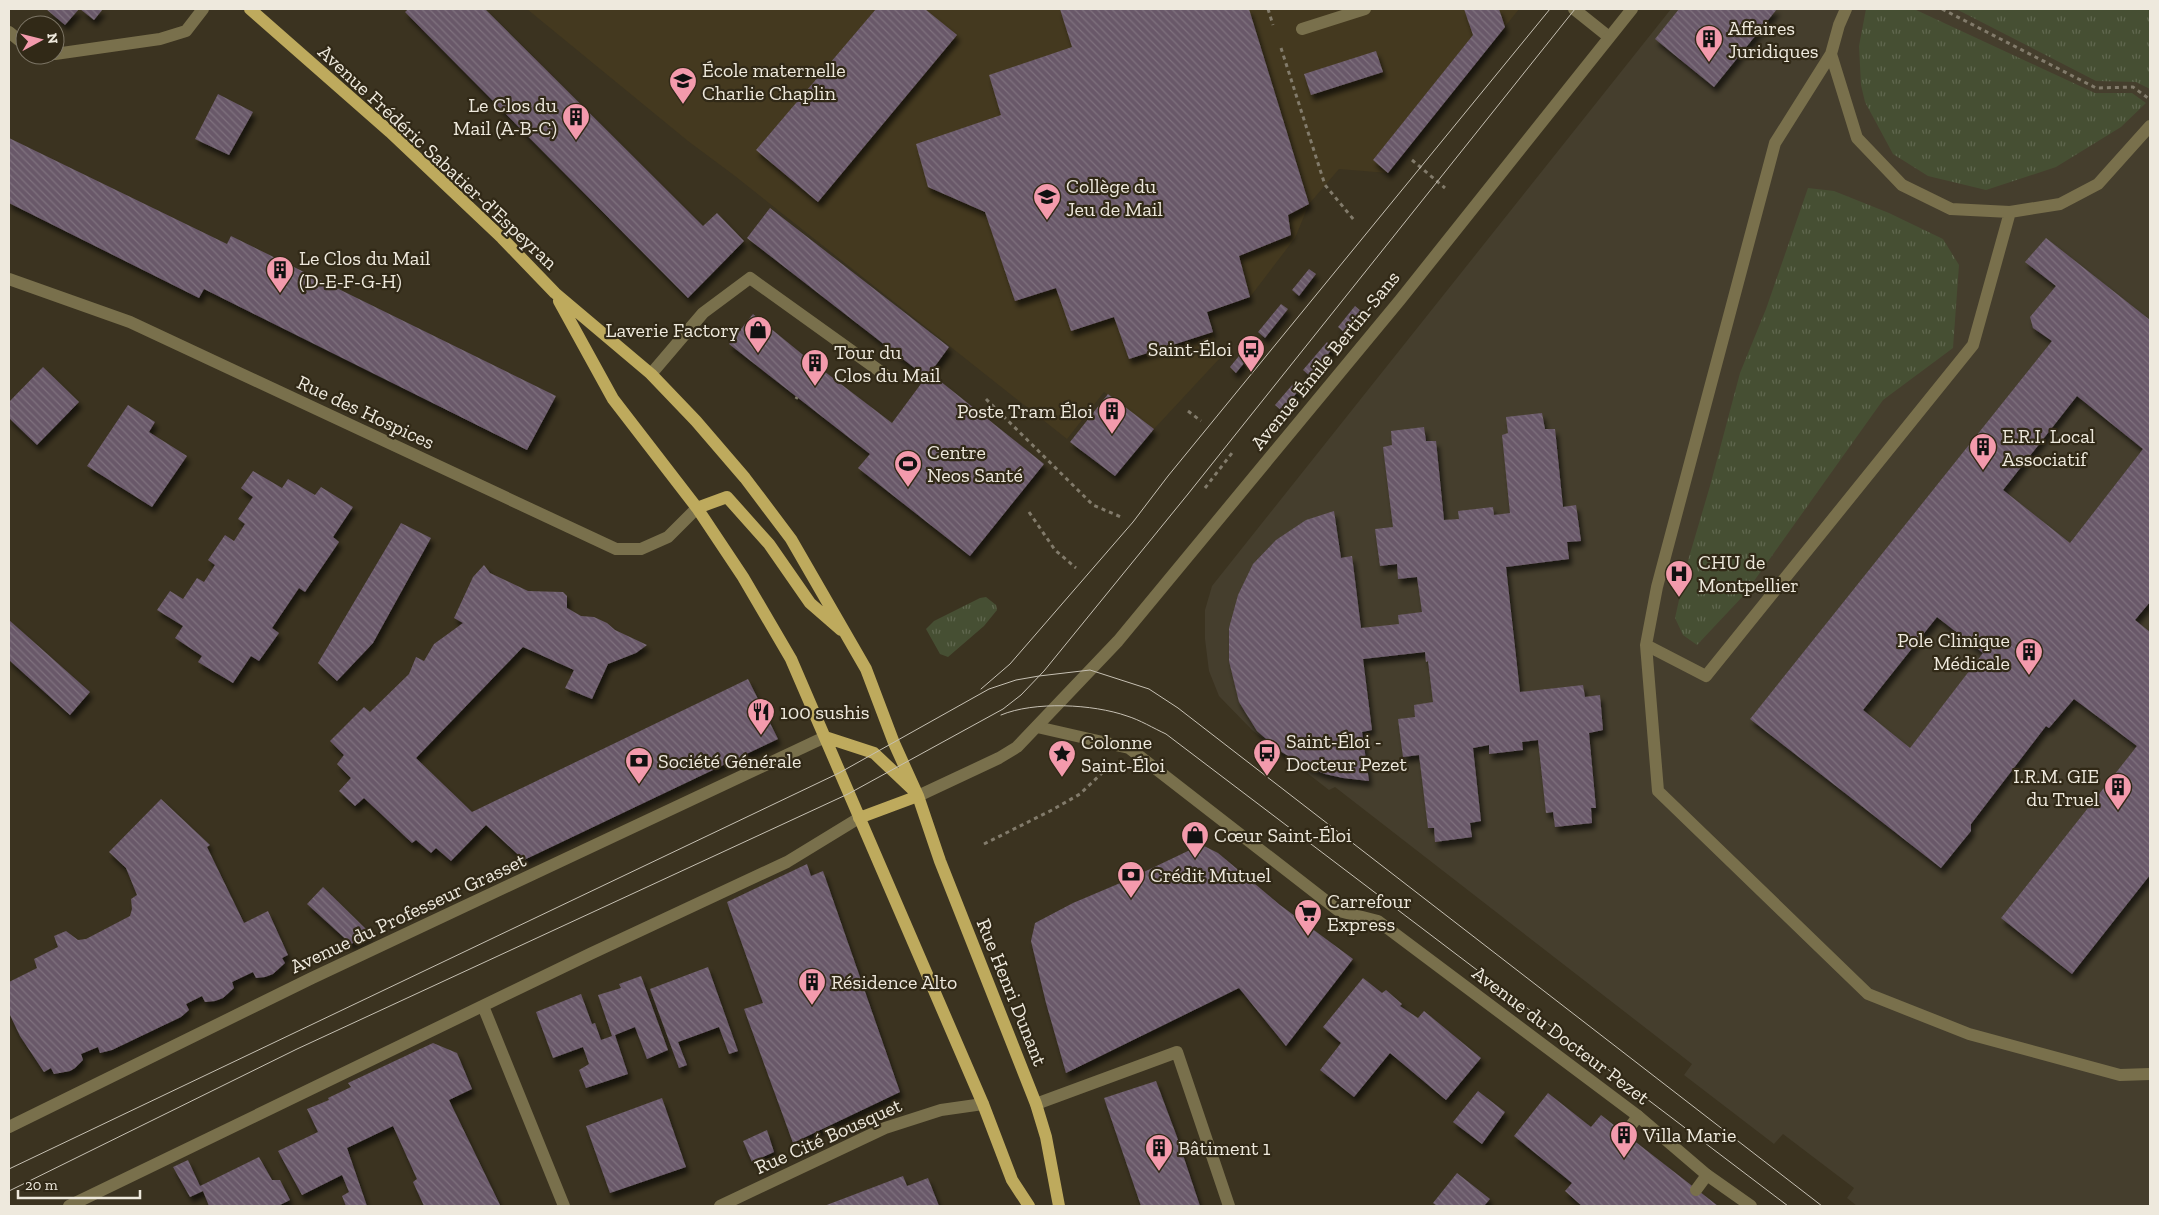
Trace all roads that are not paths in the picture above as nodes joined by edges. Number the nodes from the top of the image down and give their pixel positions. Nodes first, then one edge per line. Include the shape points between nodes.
1 (203, 9) edge
2 (250, 9) edge
3 (1366, 9) edge
4 (1574, 9) edge
5 (1632, 9) edge
6 (1846, 9) edge
7 (1302, 29) dead end
8 (1609, 38) junction
9 (65, 53) edge
10 (1831, 54) junction
11 (2150, 126) edge
12 (2010, 212) junction
13 (9, 279) edge
14 (555, 293) junction
15 (651, 374) junction
16 (888, 377) dead end
17 (698, 508) junction
18 (849, 637) junction
19 (1646, 645) junction
20 (1037, 726) junction
21 (825, 738) junction
22 (918, 796) junction
23 (859, 818) junction
24 (483, 1006) junction
25 (2150, 1074) edge
26 (983, 1104) junction
27 (1036, 1104) junction
28 (1638, 1116) junction
29 (9, 1127) edge
30 (1625, 1134) dead end
31 (1707, 1174) junction
32 (1696, 1190) dead end
33 (69, 1206) edge
34 (564, 1206) edge
35 (720, 1206) edge
36 (1029, 1206) edge
37 (1059, 1206) edge
38 (1230, 1206) edge
39 (1751, 1206) edge

1 - 9 street via 186,31 160,39
2 - 14 main road, Avenue Frédéric Sabatier-d'Espeyran via 390,132
3 - 7 street
4 - 8 street
5 - 8 street, Avenue Émile Bertin-Sans
6 - 10 street
8 - 20 street, Avenue Émile Bertin-Sans via 1400,300 1124,634
10 - 12 street via 1857,138 1902,186 1951,210
10 - 19 street via 1776,142 1657,587
11 - 12 street via 2098,184 2060,204
12 - 19 street via 1973,345 1706,676
13 - 17 street, Rue des Hospices via 130,322 616,549 640,549 668,537
14 - 15 main road, Avenue Frédéric Sabatier-d'Espeyran
14 - 17 main road, Avenue Frédéric Sabatier-d'Espeyran via 613,399
15 - 16 street via 703,313 750,278
15 - 18 main road, Avenue Frédéric Sabatier-d'Espeyran via 745,478 791,539
17 - 18 main road via 727,497 769,544 810,603
17 - 21 main road, Avenue Frédéric Sabatier-d'Espeyran via 791,659
18 - 22 main road, Avenue Frédéric Sabatier-d'Espeyran via 866,669
19 - 25 street via 1658,791 1868,994 1969,1034 2120,1075
20 - 22 street, Avenue Émile Bertin-Sans via 1017,747
20 - 28 street, Avenue du Docteur Pezet via 1129,748 1339,911 1378,921
21 - 22 main road via 874,754
21 - 23 main road, Avenue Frédéric Sabatier-d'Espeyran
21 - 29 street, Avenue du Professeur Grasset via 321,974
22 - 23 main road
22 - 27 main road, Rue Henri Dunant via 940,861
23 - 24 street via 787,862
23 - 26 main road
24 - 33 street
24 - 34 street
26 - 35 street, Rue Cité Bousquet via 941,1110 885,1128
26 - 36 main road via 1012,1180
27 - 37 main road, Rue Henri Dunant
27 - 38 street via 1177,1052
28 - 30 street
28 - 31 street, Avenue du Docteur Pezet
31 - 32 street
31 - 39 street, Avenue du Docteur Pezet

